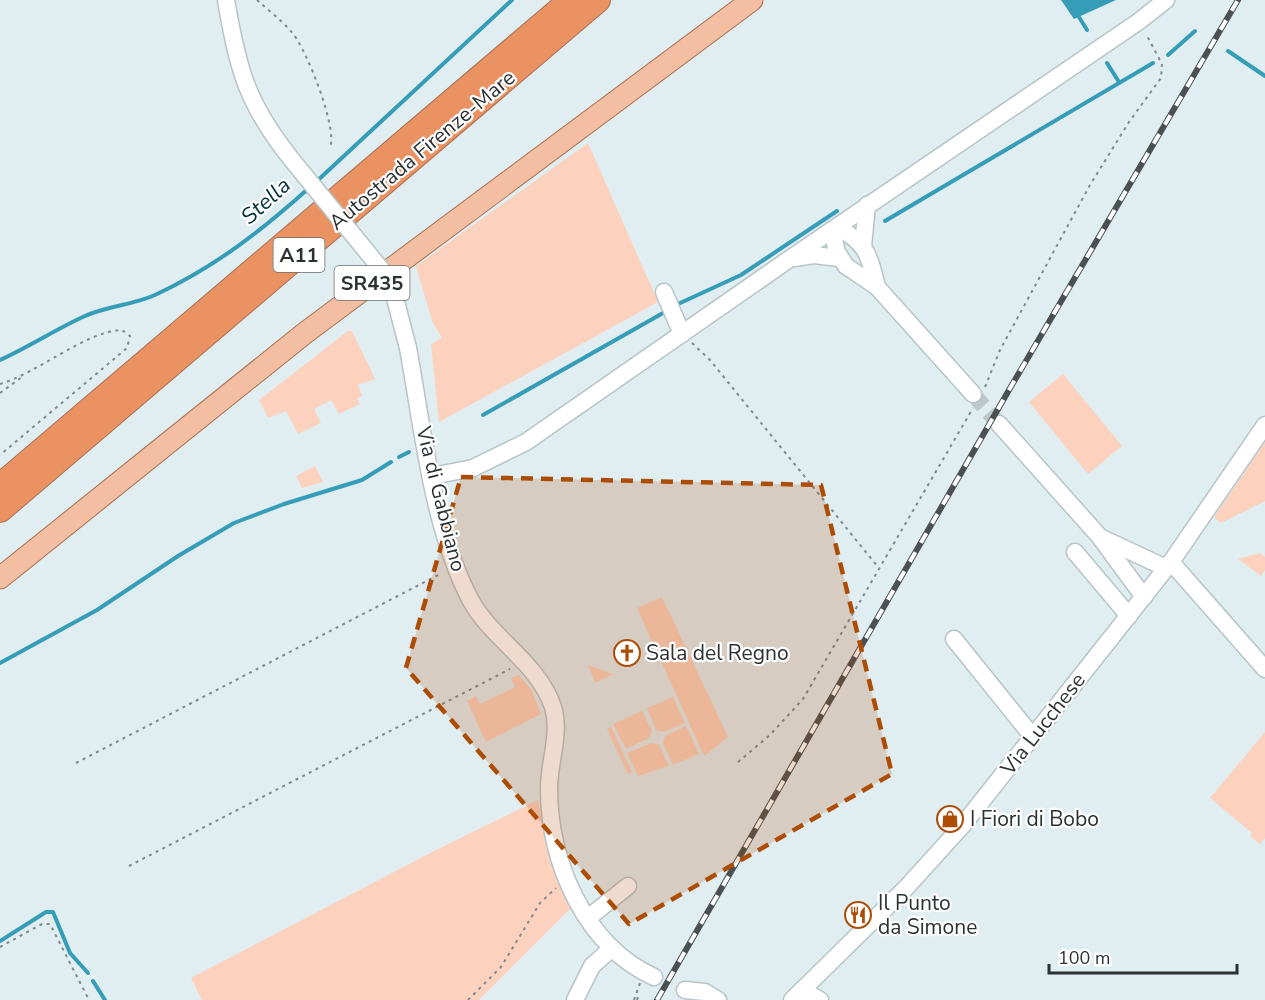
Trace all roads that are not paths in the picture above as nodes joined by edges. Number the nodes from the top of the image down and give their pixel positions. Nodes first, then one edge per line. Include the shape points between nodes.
1 (226, 0) edge
2 (571, 0) edge
3 (598, 0) edge
4 (752, 0) edge
5 (1166, 0) edge
6 (867, 205) junction
7 (834, 228) junction
8 (863, 246) junction
9 (839, 258) junction
10 (788, 260) junction
11 (877, 287) junction
12 (664, 292) dead end
13 (682, 334) junction
14 (973, 394) tunnel mouth
15 (999, 424) tunnel mouth
16 (1265, 425) edge
17 (432, 477) junction
18 (0, 486) edge
19 (0, 510) edge
20 (1099, 536) junction
21 (1074, 552) dead end
22 (1169, 565) junction
23 (0, 578) edge
24 (1144, 597) junction
25 (1129, 616) junction
26 (954, 639) dead end
27 (1265, 669) edge
28 (1033, 737) junction
29 (628, 886) dead end
30 (588, 918) junction
31 (612, 948) junction
32 (650, 976) road end
33 (685, 990) dead end
34 (797, 995) edge
35 (575, 1000) edge
36 (718, 1000) edge
37 (820, 1000) edge

1 - 17 street, Via di Gabbiano, bridge via 234,47 249,97 268,131 381,269 395,298
2 - 18 highway, Autostrada Firenze-Mare / A11
3 - 19 highway, Autostrada Firenze-Mare / A11
4 - 23 main road, SR435 via 305,333
5 - 6 street
6 - 7 street
6 - 8 street
7 - 8 street
7 - 9 street
7 - 10 street
8 - 11 street
9 - 10 street via 814,255
9 - 11 street
10 - 13 street
11 - 14 street
12 - 13 street
13 - 17 street via 512,451 473,468
15 - 20 street
16 - 22 street, Via Lucchese
17 - 30 street, Via di Gabbiano via 455,566 477,611 545,689 554,713 551,825 567,883
20 - 22 street
20 - 24 street
21 - 25 street
22 - 24 street, Via Lucchese
22 - 27 street
24 - 25 street, Via Lucchese
25 - 28 street, Via Lucchese
26 - 28 street
28 - 34 street, Via Lucchese via 911,883
29 - 30 street
30 - 31 street, Via di Gabbiano
31 - 32 street, Via di Gabbiano via 631,966
31 - 35 street via 588,972
33 - 36 street via 705,992
34 - 37 street

